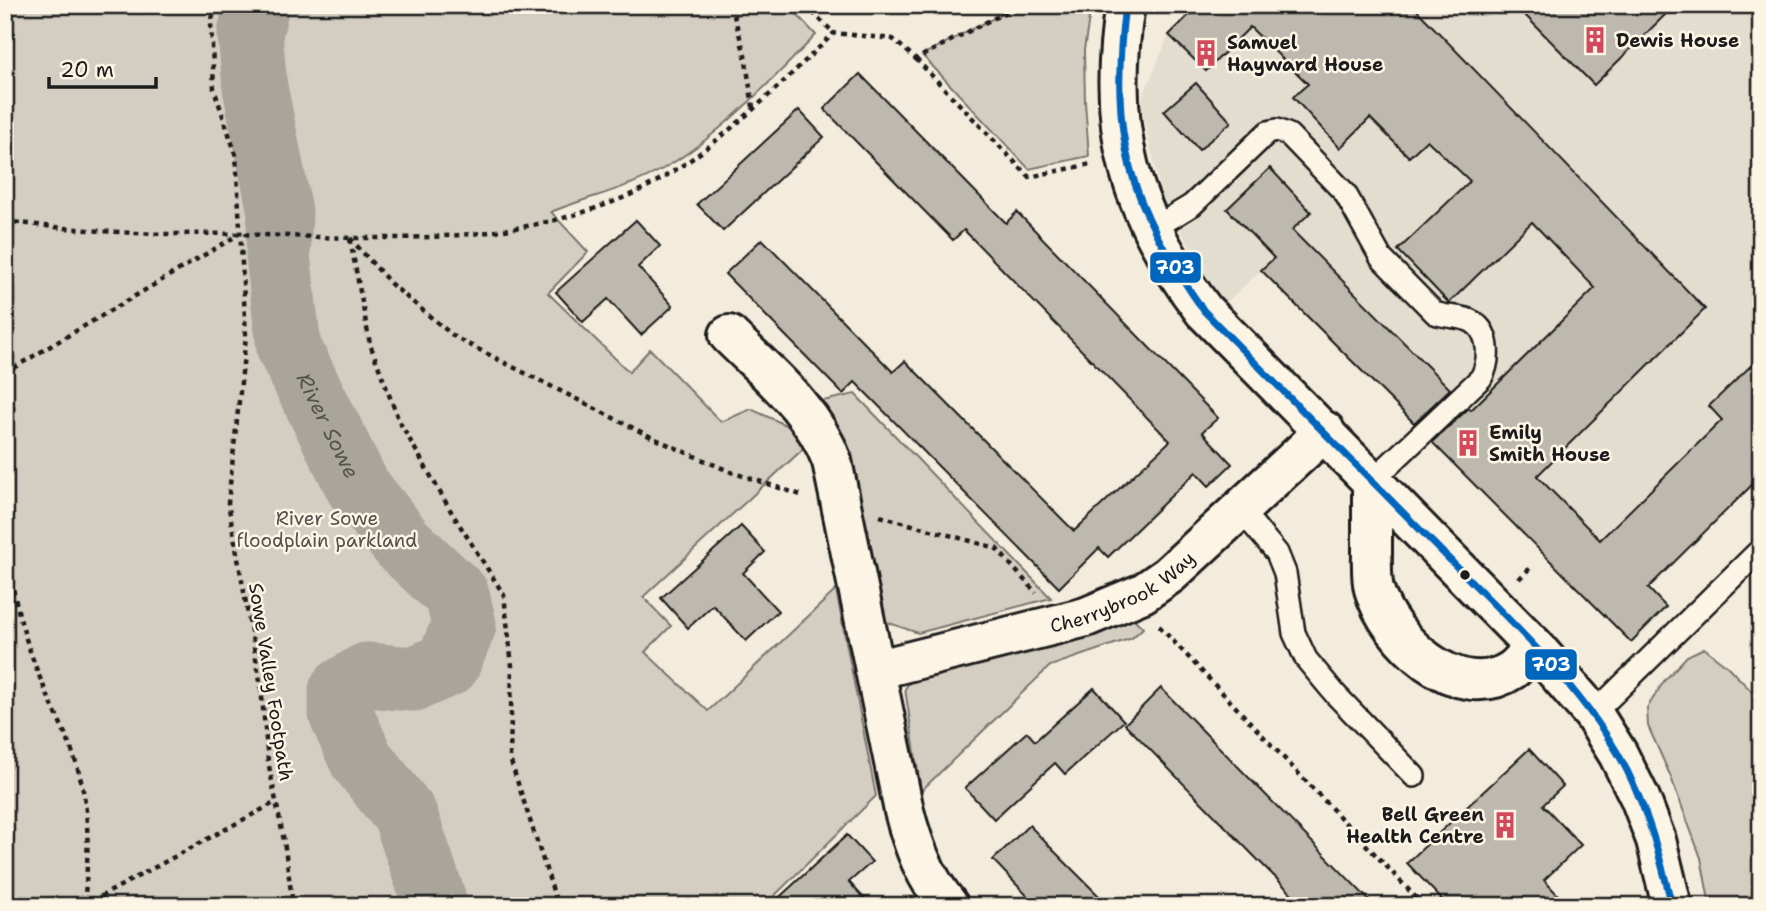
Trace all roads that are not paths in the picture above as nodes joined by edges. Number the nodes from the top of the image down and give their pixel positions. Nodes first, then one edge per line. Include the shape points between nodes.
1 (1125, 5) edge
2 (1151, 230) junction
3 (729, 335) dead end
4 (1325, 431) junction
5 (1372, 481) junction
6 (1240, 509) junction
7 (1761, 549) edge
8 (1534, 646) junction
9 (875, 670) junction
10 (1593, 714) junction
11 (1414, 776) dead end
12 (949, 906) edge
13 (1672, 906) edge

1 - 2 street via 1117,80 1126,155
2 - 4 street via 1204,311
2 - 5 lane via 1192,205 1268,132 1277,130 1289,135 1345,193 1381,258 1435,313 1478,326 1488,353 1481,378
3 - 9 street via 819,430 832,461
4 - 5 street
4 - 6 street, Cherrybrook Way
5 - 8 street
5 - 8 street via 1373,584 1380,608 1402,639 1432,666 1457,677 1488,679 1513,669
6 - 9 street, Cherrybrook Way via 1169,575 1130,599 1087,617
6 - 11 lane via 1277,553 1285,573 1294,633 1306,659
7 - 10 lane
8 - 10 street
9 - 12 street via 912,840 924,870
10 - 13 street via 1640,798

